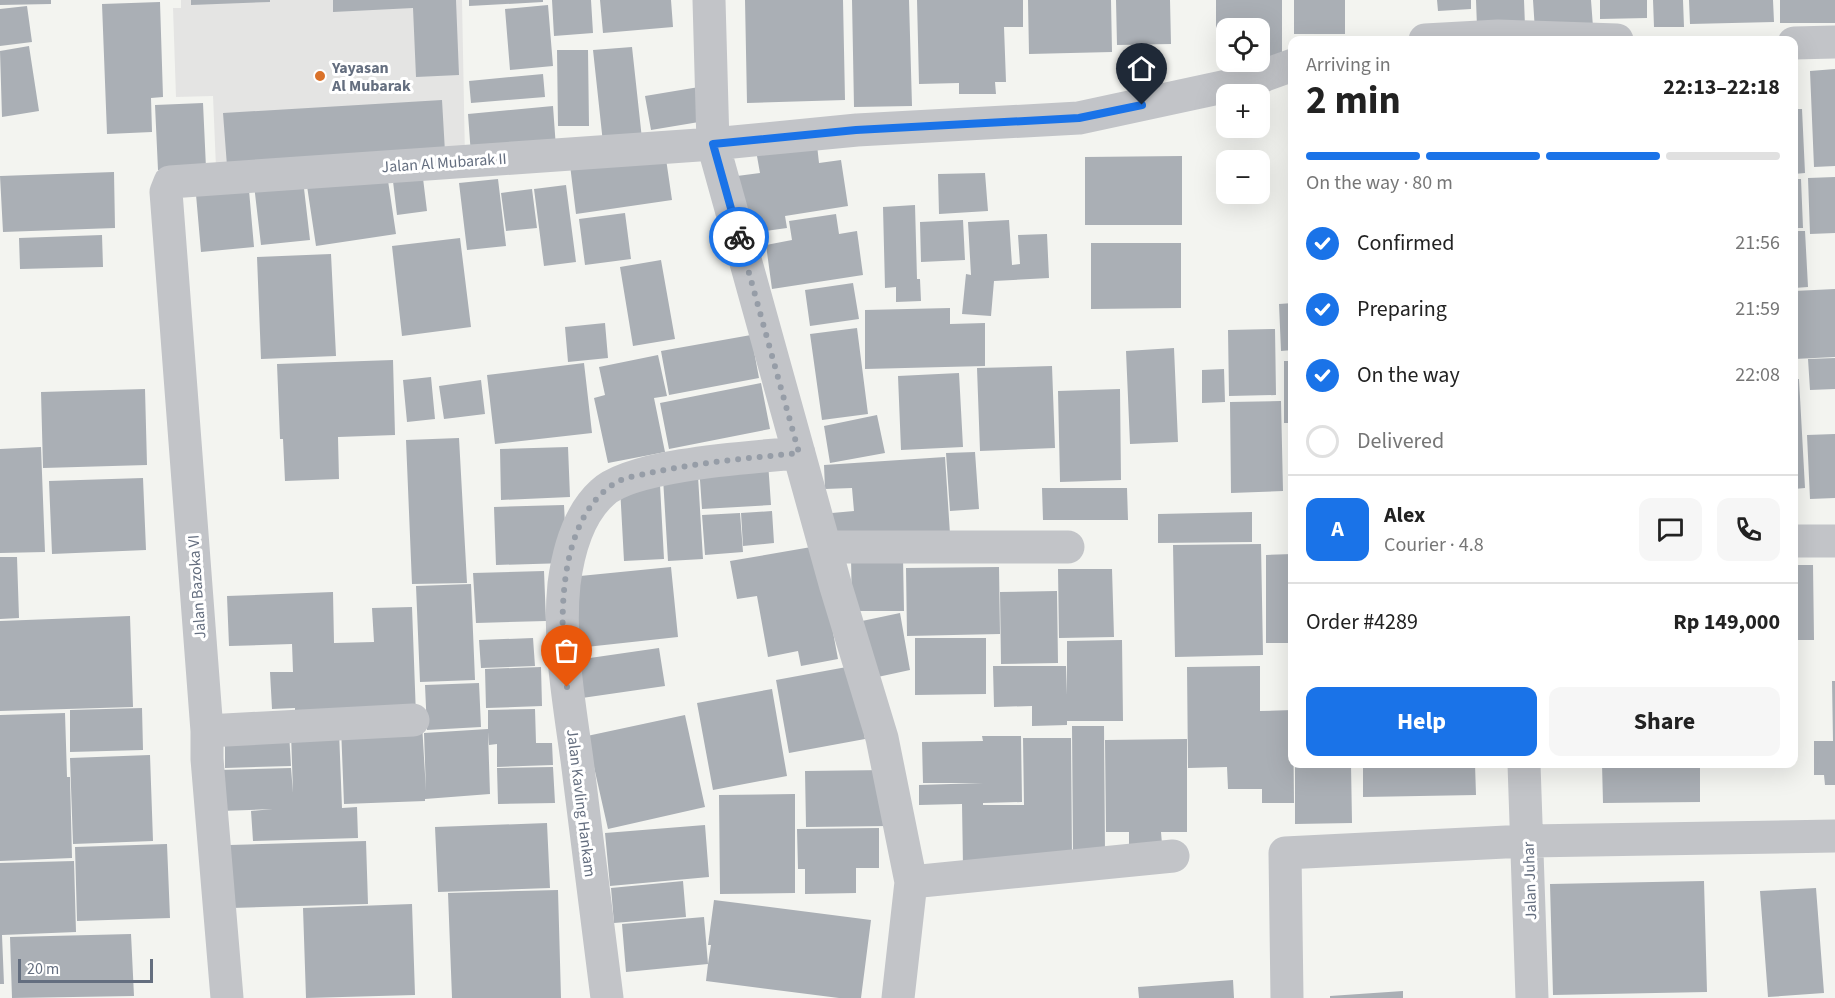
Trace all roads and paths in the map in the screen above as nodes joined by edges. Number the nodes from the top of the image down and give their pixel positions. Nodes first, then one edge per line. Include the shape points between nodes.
1 (709, 0) edge
2 (1835, 42) edge
3 (1798, 43) edge
4 (1288, 66) edge
5 (713, 144) junction
6 (175, 180) joint
7 (799, 453) junction
8 (1798, 541) edge
9 (1835, 541) edge
10 (825, 547) junction
11 (1068, 547) dead end
12 (413, 720) dead end
13 (207, 731) junction
14 (1524, 768) edge
15 (1835, 836) edge
16 (1528, 841) junction
17 (1173, 856) dead end
18 (911, 882) junction
19 (227, 998) edge
20 (608, 998) edge
21 (898, 998) edge
22 (1287, 998) edge
23 (1532, 998) edge

1 - 5 street
2 - 3 street
4 - 5 street, Jalan Al Mubarak II via 1246,82 1079,118 856,130
5 - 6 street, Jalan Al Mubarak II
5 - 7 street
6 - 13 street, Jalan Bazoka VI via 166,192
7 - 10 street
7 - 20 street, Jalan Kavling Hankam via 689,465 620,480 602,493 584,517 573,543 564,584 564,659
8 - 9 street
10 - 11 street
10 - 18 street via 882,738
12 - 13 street
13 - 19 street, Jalan Bazoka VI
14 - 16 street, Jalan Juhar
15 - 16 street
16 - 22 street via 1285,853
16 - 23 street, Jalan Juhar
17 - 18 street
18 - 21 street

